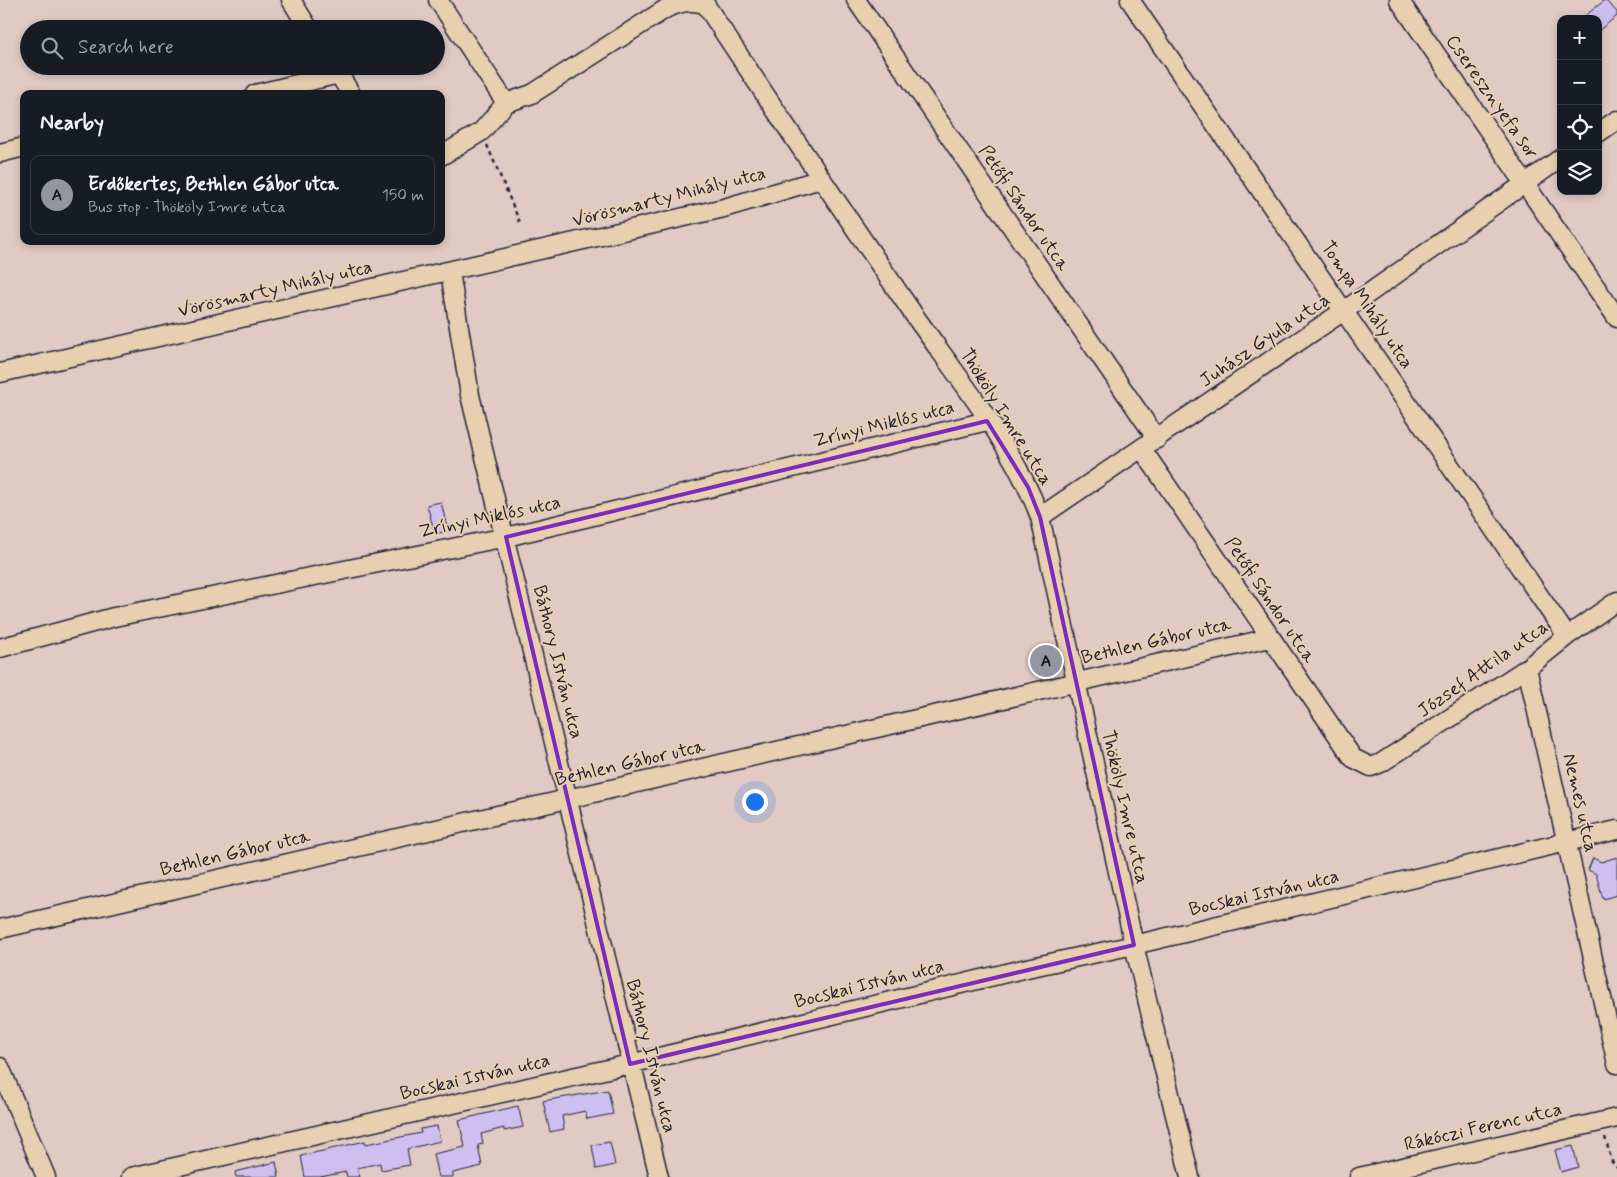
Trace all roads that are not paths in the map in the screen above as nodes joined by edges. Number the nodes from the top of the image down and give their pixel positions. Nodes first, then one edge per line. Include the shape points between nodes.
1 (291, 0) edge
2 (438, 0) edge
3 (856, 0) edge
4 (1130, 0) edge
5 (1399, 0) edge
6 (707, 2) edge
7 (303, 20) edge
8 (319, 75) edge
9 (339, 75) edge
10 (268, 90) edge
11 (348, 90) edge
12 (506, 103) junction
13 (1617, 120) edge
14 (1602, 130) edge
15 (20, 148) edge
16 (0, 153) edge
17 (445, 154) edge
18 (1557, 161) edge
19 (821, 179) junction
20 (1525, 182) junction
21 (450, 272) junction
22 (1345, 310) junction
23 (1617, 318) edge
24 (0, 373) edge
25 (987, 421) junction
26 (1150, 444) junction
27 (1040, 517) junction
28 (506, 537) junction
29 (1617, 601) edge
30 (1567, 636) junction
31 (1270, 638) junction
32 (0, 648) edge
33 (1527, 668) junction
34 (1075, 681) junction
35 (1371, 768) joint
36 (569, 799) junction
37 (1617, 830) edge
38 (1567, 842) junction
39 (0, 929) edge
40 (1134, 945) junction
41 (630, 1064) junction
42 (1617, 1064) edge
43 (0, 1067) edge
44 (1617, 1118) edge
45 (46, 1177) edge
46 (131, 1177) edge
47 (659, 1177) edge
48 (1190, 1177) edge
49 (1359, 1177) edge

1 - 7 street
2 - 12 street
3 - 26 street, Petőfi Sándor utca
4 - 22 street, Tompa Mihály utca
5 - 20 street, Cseresznyefa sor
6 - 12 street via 680,2 667,8 532,94
6 - 19 street, Thököly Imre utca
8 - 10 street
9 - 11 street
12 - 17 street via 481,132
13 - 14 street
15 - 16 street
18 - 20 street, Juhász Gyula utca
19 - 21 street, Vörösmarty Mihály utca via 724,208
19 - 25 street, Thököly Imre utca
20 - 22 street, Juhász Gyula utca
20 - 23 street, Cseresznyefa sor
21 - 24 street, Vörösmarty Mihály utca
21 - 28 street, Báthory István utca via 470,395
22 - 26 street, Juhász Gyula utca
22 - 30 street, Tompa Mihály utca
25 - 27 street, Thököly Imre utca via 1028,487
25 - 28 street, Zrínyi Miklós utca
26 - 27 street, Juhász Gyula utca
26 - 31 street, Petőfi Sándor utca
27 - 34 street, Thököly Imre utca
28 - 32 street, Zrínyi Miklós utca via 114,617
28 - 36 street, Báthory István utca
29 - 30 street, József Attila utca
30 - 33 street, József Attila utca
31 - 34 street, Bethlen Gábor utca
31 - 35 street, Petőfi Sándor utca via 1353,758
33 - 35 street, József Attila utca
33 - 38 street, Nemes utca
34 - 36 street, Bethlen Gábor utca
34 - 40 street, Thököly Imre utca
36 - 39 street, Bethlen Gábor utca
36 - 41 street, Báthory István utca
37 - 38 street, Bocskai István utca
38 - 40 street, Bocskai István utca
38 - 42 street, Nemes utca
40 - 41 street, Bocskai István utca
40 - 48 street, Thököly Imre utca
41 - 46 street, Bocskai István utca
41 - 47 street, Báthory István utca
43 - 45 street
44 - 49 street, Rákóczi Ferenc utca

